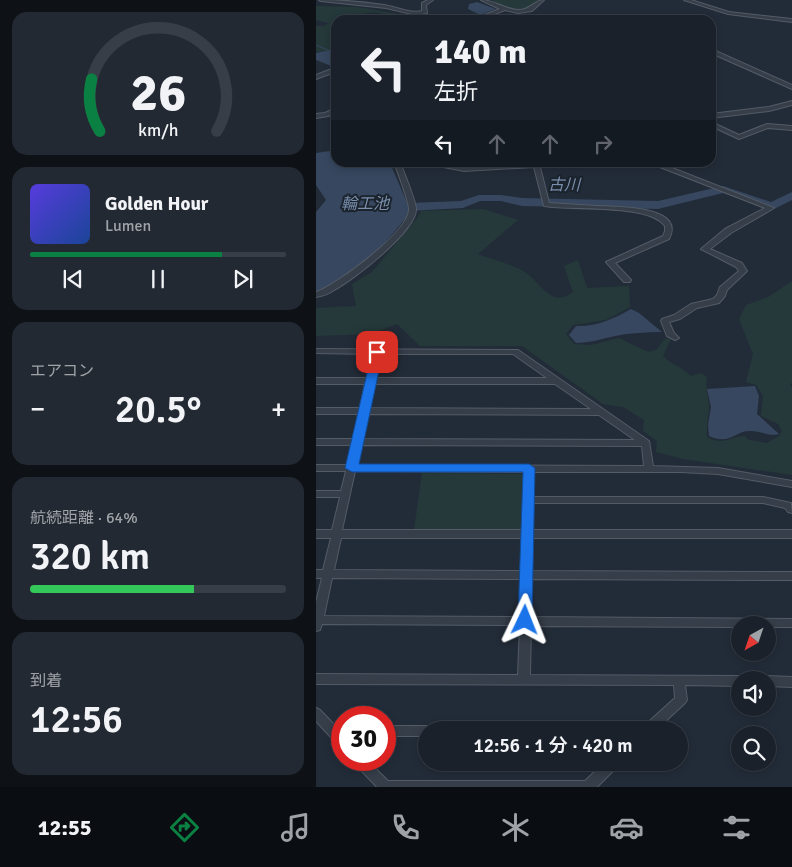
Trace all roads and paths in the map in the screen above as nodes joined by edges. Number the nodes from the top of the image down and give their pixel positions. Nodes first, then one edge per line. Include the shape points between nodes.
1 (320, 0) edge
2 (431, 0) edge
3 (486, 0) edge
4 (542, 0) edge
5 (686, 0) edge
6 (504, 9) junction
7 (487, 15) edge
8 (792, 21) edge
9 (716, 53) edge
10 (331, 73) edge
11 (316, 76) edge
12 (792, 87) edge
13 (792, 103) edge
14 (331, 112) edge
15 (326, 115) junction
16 (716, 115) edge
17 (316, 116) edge
18 (331, 118) edge
19 (716, 126) edge
20 (789, 127) edge
21 (399, 167) edge
22 (449, 167) edge
23 (463, 167) edge
24 (537, 167) edge
25 (663, 167) edge
26 (545, 202) joint
27 (627, 280) dead end
28 (316, 294) edge
29 (675, 338) dead end
30 (316, 351) edge
31 (377, 352) junction
32 (316, 381) edge
33 (371, 381) junction
34 (557, 382) junction
35 (316, 411) edge
36 (364, 411) junction
37 (602, 412) junction
38 (316, 442) edge
39 (357, 442) junction
40 (646, 443) junction
41 (316, 468) edge
42 (352, 468) junction
43 (529, 468) junction
44 (649, 468) junction
45 (792, 484) edge
46 (316, 494) edge
47 (346, 494) junction
48 (529, 500) junction
49 (792, 510) edge
50 (316, 534) edge
51 (337, 534) junction
52 (528, 534) junction
53 (792, 534) edge
54 (316, 574) edge
55 (328, 574) junction
56 (526, 575) junction
57 (792, 576) edge
58 (525, 620) junction
59 (317, 623) edge
60 (792, 623) edge
61 (316, 679) edge
62 (524, 680) junction
63 (679, 681) junction
64 (731, 681) edge
65 (776, 681) edge
66 (792, 682) edge
67 (316, 713) edge
68 (658, 721) edge
69 (331, 726) edge
70 (396, 731) edge
71 (418, 731) edge
72 (370, 771) edge
73 (605, 771) edge
74 (384, 787) edge
75 (589, 787) edge

1 - 2 street via 386,7 416,14 425,12 424,4
3 - 6 street
4 - 6 street via 530,10
5 - 8 street via 728,13
6 - 7 street
9 - 12 street
10 - 11 street
13 - 16 street
14 - 15 street
15 - 17 street
15 - 18 street
19 - 20 street via 739,137 767,126
21 - 28 street via 412,207 412,215 406,225 372,260 331,289
22 - 23 street
24 - 26 street
25 - 29 street via 772,208 724,234 705,249 739,265 743,272 723,289 716,301 694,306 665,321
26 - 27 street via 637,210 667,221 670,232 666,236 610,262
30 - 31 street
31 - 33 street
31 - 34 street via 514,352
32 - 33 street
33 - 34 street
33 - 36 street
34 - 37 street
35 - 36 street
36 - 37 street
36 - 39 street
37 - 40 street
38 - 39 street
39 - 40 street
39 - 42 street
40 - 44 street
41 - 42 street
42 - 43 street
42 - 47 street
43 - 44 street
43 - 48 street
44 - 45 street via 718,471
46 - 47 street
47 - 51 street
48 - 49 street via 763,500 788,505
48 - 52 street
50 - 51 street
51 - 52 street
51 - 55 street
52 - 53 street
52 - 56 street
54 - 55 street
55 - 56 street
55 - 59 street
56 - 57 street
56 - 58 street
58 - 59 street
58 - 60 street
58 - 62 street
61 - 62 street
62 - 63 street
63 - 64 street
63 - 68 street via 681,700
65 - 66 street
67 - 69 street
70 - 71 street
72 - 74 street
73 - 75 street
74 - 75 street

